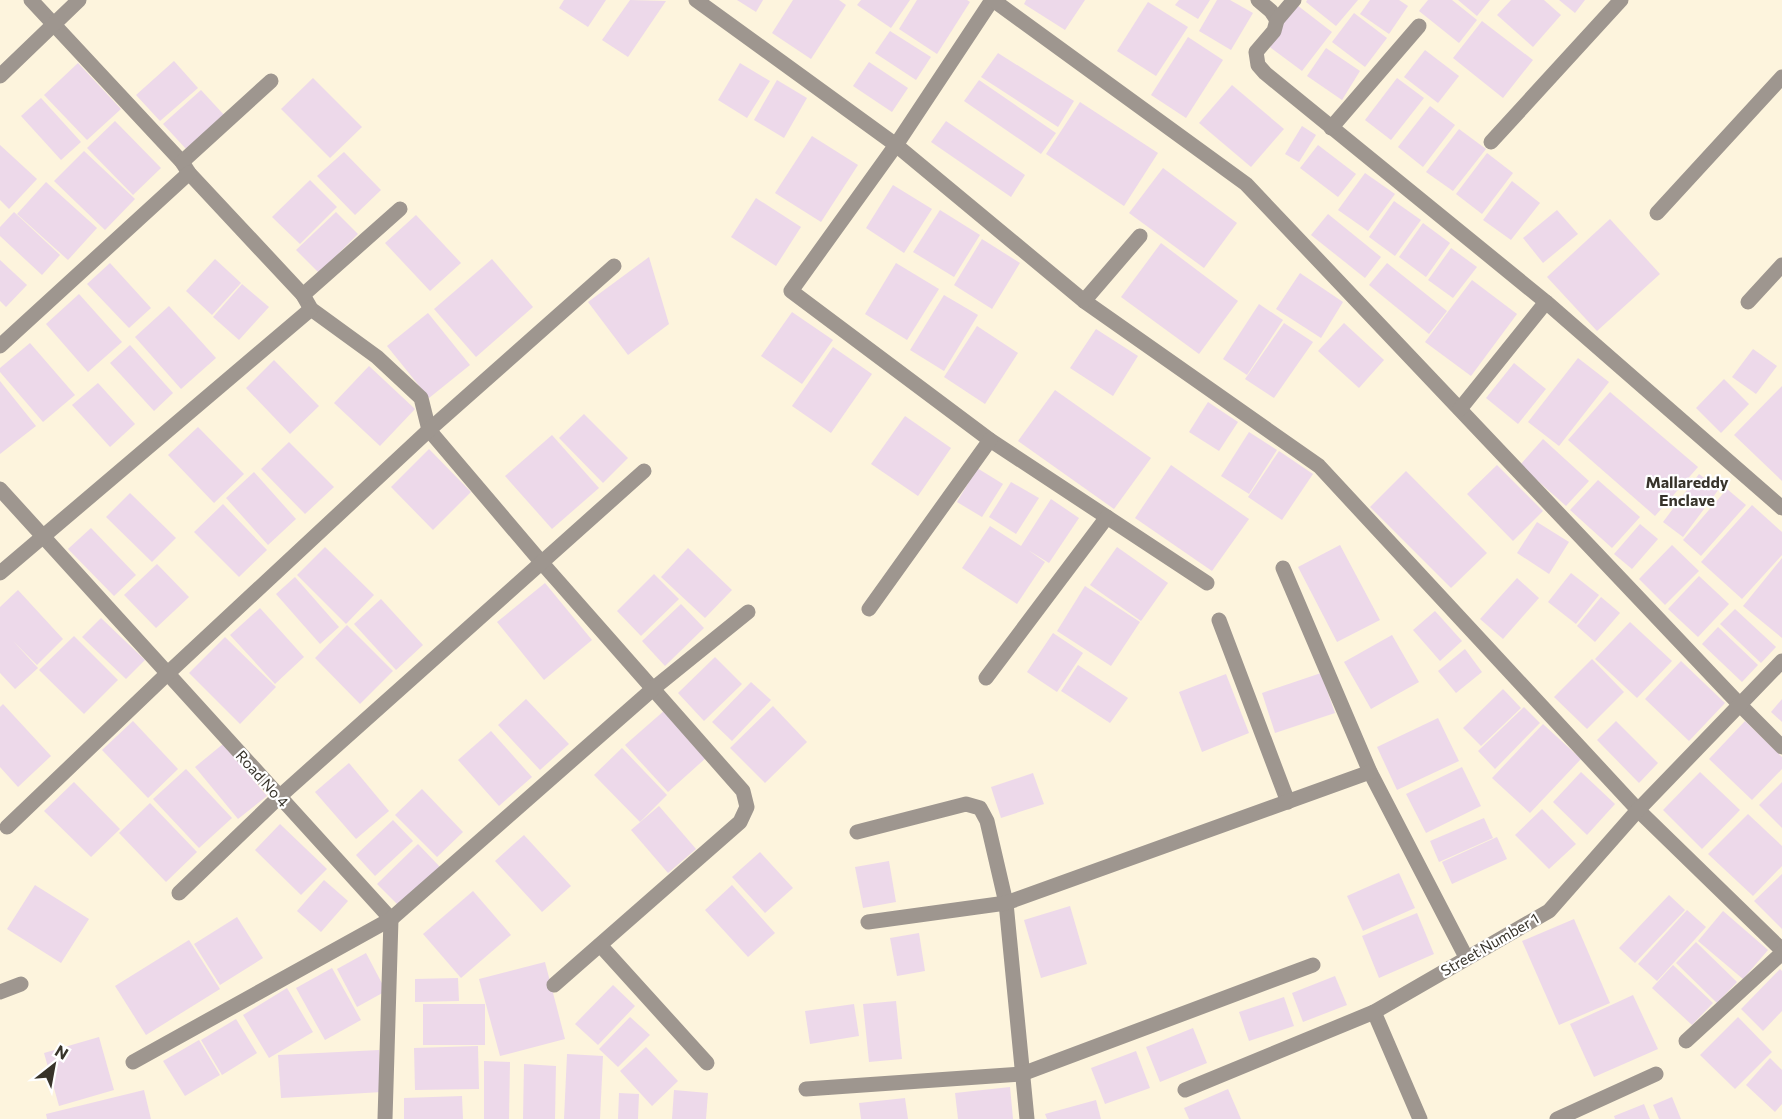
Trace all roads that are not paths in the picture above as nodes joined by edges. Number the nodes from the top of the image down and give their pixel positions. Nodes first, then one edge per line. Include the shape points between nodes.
1 (31, 0) edge
2 (79, 0) edge
3 (696, 0) edge
4 (993, 0) edge
5 (1258, 0) edge
6 (1294, 0) edge
7 (1621, 0) edge
8 (1277, 20) junction
9 (53, 24) junction
10 (1419, 26) dead end
11 (0, 76) edge
12 (1782, 77) edge
13 (271, 81) dead end
14 (1331, 128) junction
15 (1491, 142) dead end
16 (896, 145) junction
17 (185, 167) junction
18 (400, 209) dead end
19 (1657, 213) dead end
20 (1140, 236) dead end
21 (1782, 265) edge
22 (614, 266) dead end
23 (303, 295) junction
24 (1084, 301) junction
25 (1546, 302) junction
26 (1748, 302) dead end
27 (311, 309) junction
28 (0, 346) edge
29 (1460, 409) junction
30 (429, 430) junction
31 (990, 440) junction
32 (644, 471) dead end
33 (0, 489) edge
34 (1782, 508) edge
35 (1107, 517) junction
36 (42, 536) junction
37 (542, 562) junction
38 (1283, 568) dead end
39 (0, 573) edge
40 (1208, 583) dead end
41 (869, 609) dead end
42 (748, 612) dead end
43 (1219, 620) dead end
44 (1782, 661) edge
45 (167, 674) junction
46 (986, 678) dead end
47 (654, 688) junction
48 (1740, 706) junction
49 (1782, 747) edge
50 (1370, 772) junction
51 (279, 797) junction
52 (1288, 802) junction
53 (1638, 810) junction
54 (7, 827) dead end
55 (857, 832) dead end
56 (179, 894) dead end
57 (1006, 903) junction
58 (391, 919) junction
59 (868, 922) dead end
60 (600, 945) junction
61 (1782, 952) edge
62 (1466, 957) junction
63 (1313, 965) dead end
64 (21, 984) dead end
65 (554, 985) dead end
66 (0, 992) edge
67 (1374, 1012) junction
68 (1686, 1041) dead end
69 (133, 1062) dead end
70 (707, 1063) dead end
71 (1022, 1074) junction
72 (1656, 1074) dead end
73 (806, 1089) dead end
74 (1185, 1090) dead end
75 (385, 1119) edge
76 (1027, 1119) edge
77 (1420, 1119) edge
78 (1557, 1119) edge

1 - 9 street
2 - 9 street
3 - 16 street
4 - 16 street
4 - 29 street via 1246,184
5 - 8 street
6 - 8 street
7 - 15 street
8 - 14 street via 1274,31 1257,52 1258,65
9 - 11 street
9 - 17 street
10 - 14 street
12 - 19 street
13 - 17 street
14 - 25 street
16 - 24 street
16 - 31 street via 791,291
17 - 23 street
17 - 28 street
18 - 23 street
20 - 24 street
21 - 26 street
22 - 30 street
23 - 27 street
24 - 53 street via 1319,466
25 - 29 street
25 - 34 street
27 - 30 street via 377,357 421,398
27 - 36 street
29 - 48 street
30 - 37 street
30 - 45 street
31 - 35 street
31 - 41 street
32 - 37 street
33 - 36 street, Road No 4
35 - 40 street
35 - 46 street
36 - 39 street
36 - 45 street, Road No 4
37 - 47 street
37 - 51 street
38 - 50 street
42 - 47 street
43 - 52 street
44 - 48 street, Street Number 1
45 - 51 street, Road No 4
45 - 54 street
47 - 58 street
47 - 60 street via 743,791 747,807 741,822
48 - 49 street
48 - 53 street, Street Number 1
50 - 52 street
50 - 62 street
51 - 56 street
51 - 58 street, Road No 4
52 - 57 street
53 - 61 street
53 - 62 street, Street Number 1 via 1549,911
55 - 57 street via 966,804 980,808 987,821
57 - 59 street
57 - 71 street
58 - 69 street
58 - 75 street
60 - 65 street
60 - 70 street
61 - 68 street
62 - 67 street, Street Number 1
63 - 71 street
64 - 66 street
67 - 74 street, Street Number 1
67 - 77 street
71 - 73 street
71 - 76 street
72 - 78 street

